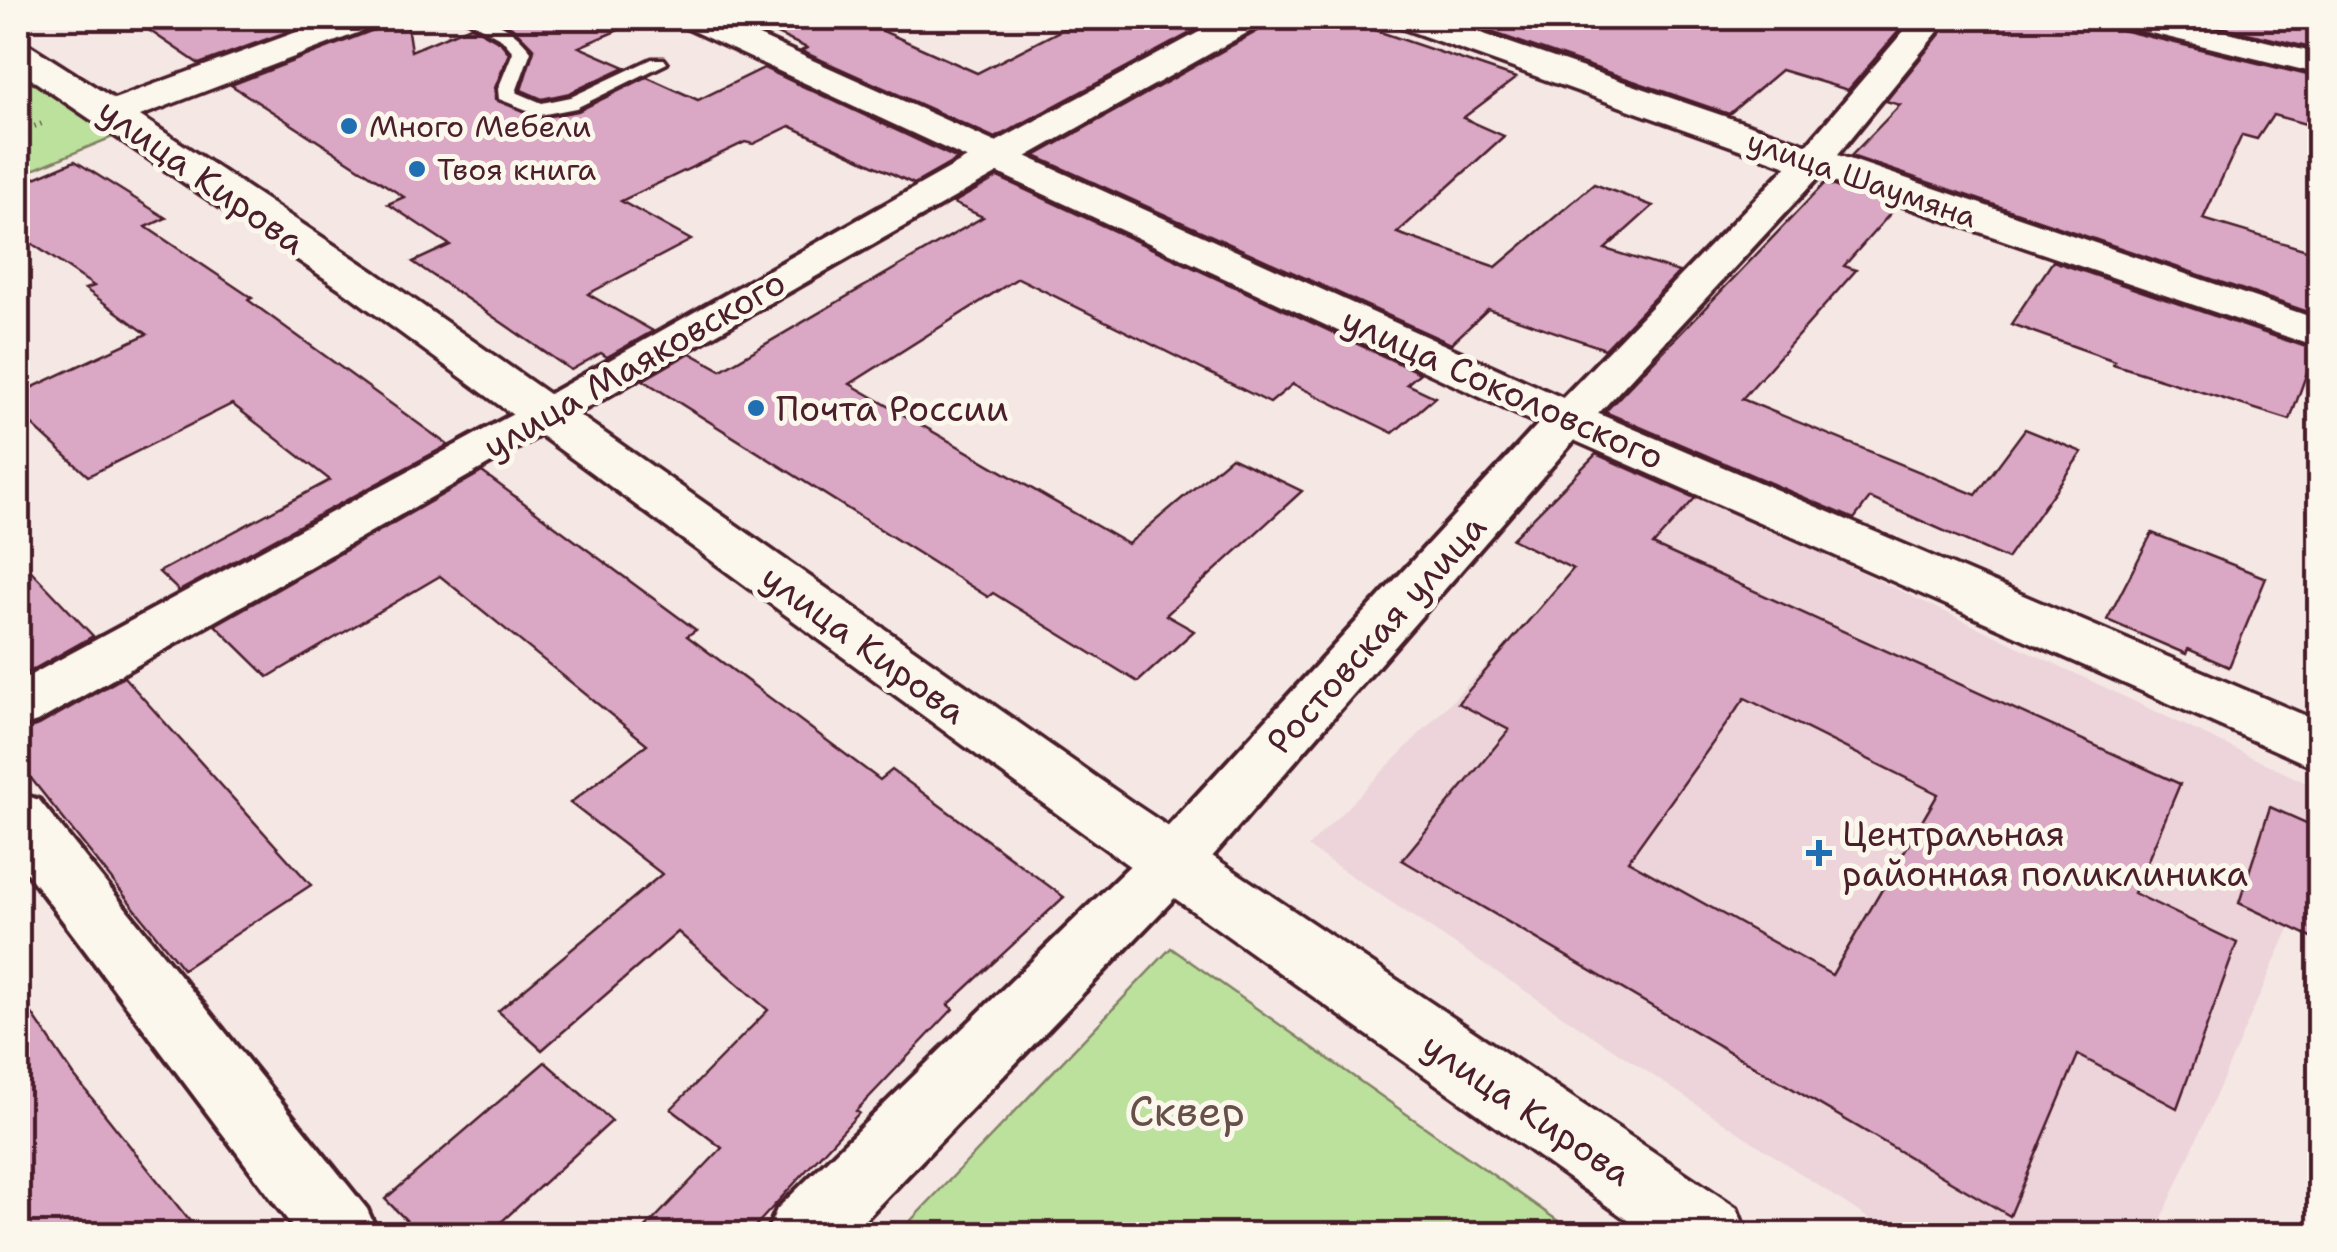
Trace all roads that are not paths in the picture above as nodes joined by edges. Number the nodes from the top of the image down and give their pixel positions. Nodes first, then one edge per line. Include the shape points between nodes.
1 (366, 18) edge
2 (474, 18) edge
3 (692, 18) edge
4 (1249, 18) edge
5 (1405, 18) edge
6 (1932, 18) edge
7 (2130, 18) edge
8 (21, 60) edge
9 (658, 63) dead end
10 (2320, 64) edge
11 (113, 113) junction
12 (996, 157) junction
13 (1812, 162) junction
14 (2320, 335) edge
15 (546, 415) junction
16 (1568, 419) junction
17 (18, 707) edge
18 (2320, 747) edge
19 (18, 817) edge
20 (1170, 864) junction
21 (342, 1234) edge
22 (802, 1234) edge
23 (1710, 1234) edge

1 - 11 street
2 - 9 lane via 508,34 522,51 506,95 540,109 576,102
3 - 12 street, улица Соколовского
4 - 12 street, улица Маяковского
5 - 13 street, улица Шаумяна
6 - 13 street, Ростовская улица
7 - 10 street
8 - 11 street, улица Кирова
11 - 15 street, улица Кирова
12 - 15 street, улица Маяковского
12 - 16 street, улица Соколовского
13 - 14 street, улица Шаумяна
13 - 16 street, Ростовская улица
15 - 17 street, улица Маяковского
15 - 20 street, улица Кирова
16 - 18 street, улица Соколовского
16 - 20 street, Ростовская улица
19 - 21 street
20 - 22 street, Ростовская улица
20 - 23 street, улица Кирова

